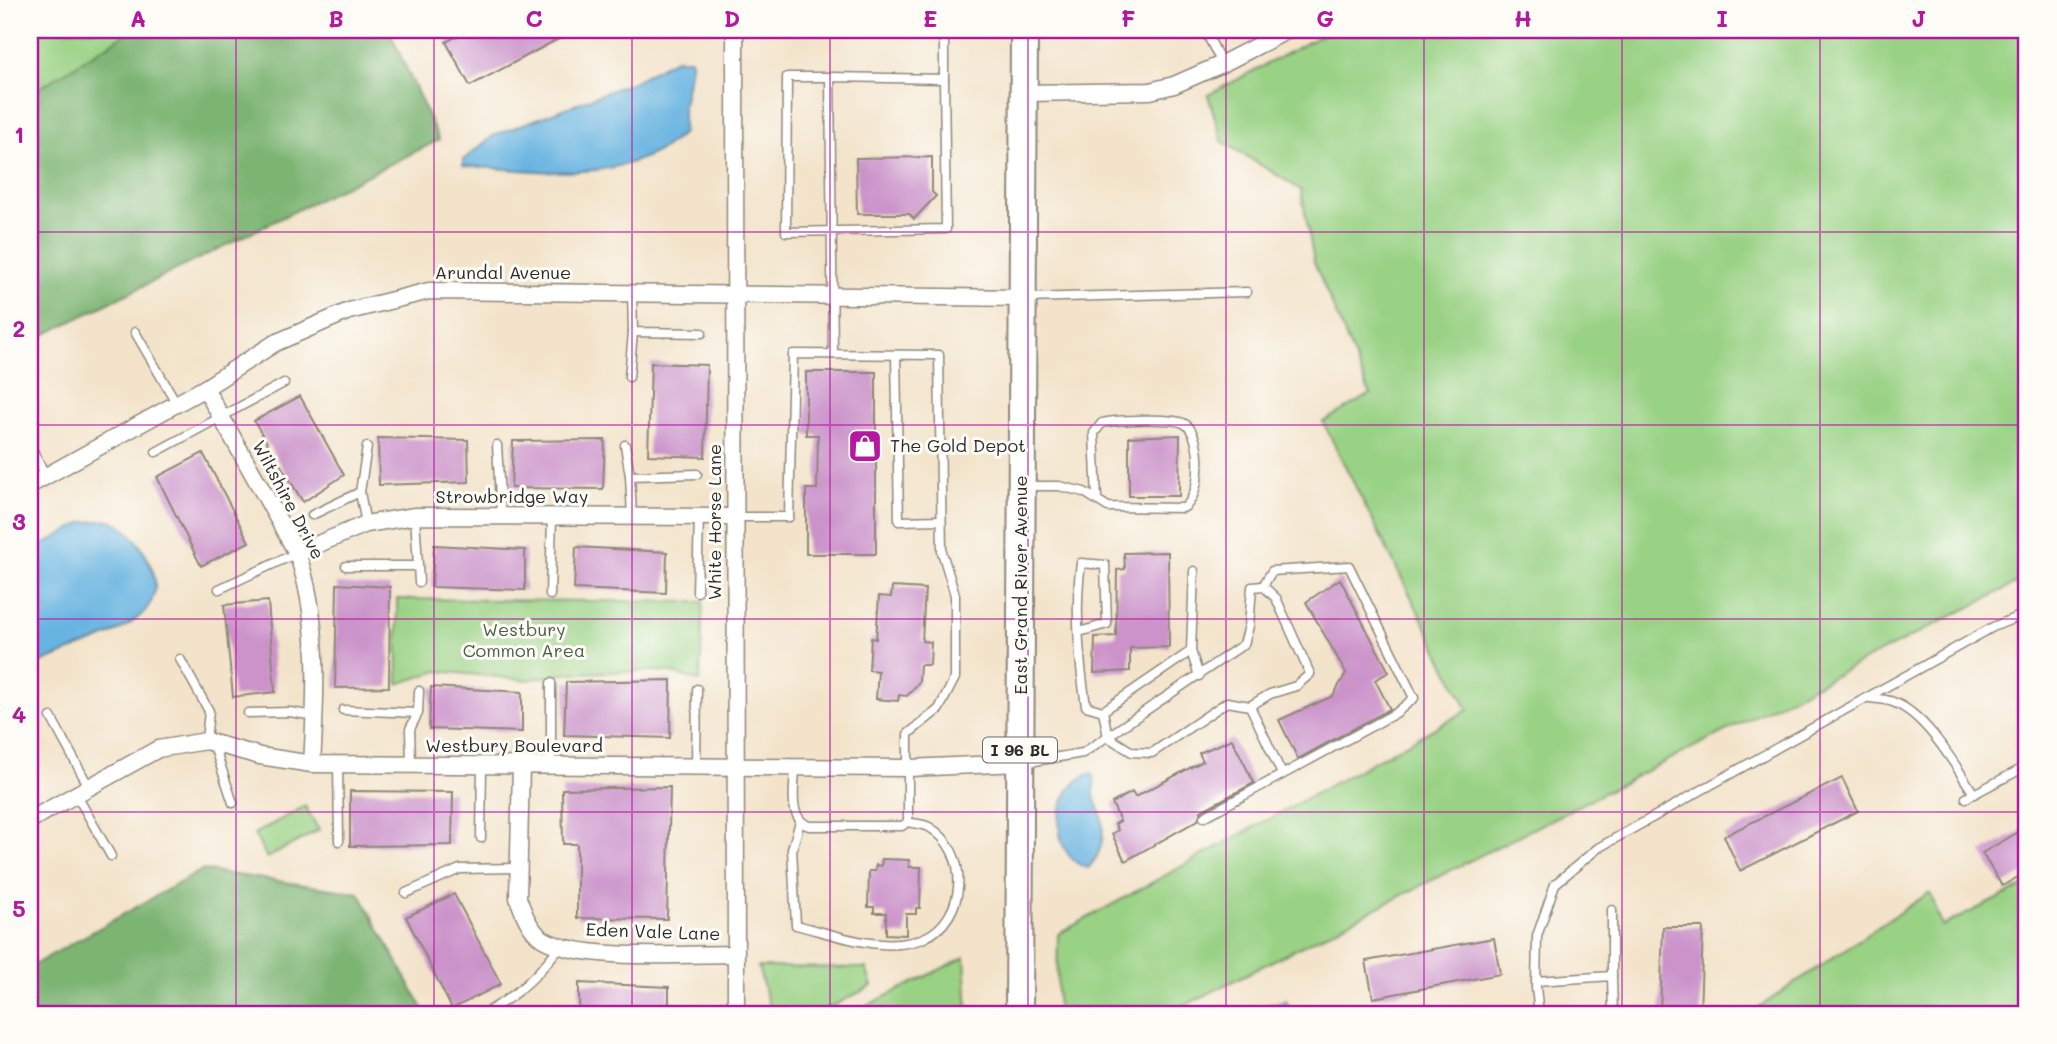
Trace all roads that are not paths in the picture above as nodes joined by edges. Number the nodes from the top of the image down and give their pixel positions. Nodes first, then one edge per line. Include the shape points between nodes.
1 (736, 30) edge
2 (944, 30) edge
3 (1024, 30) edge
4 (1205, 30) edge
5 (1287, 30) edge
6 (1267, 34) edge
7 (1222, 64) junction
8 (831, 77) junction
9 (944, 79) junction
10 (1024, 93) junction
11 (832, 232) junction
12 (1248, 292) dead end
13 (632, 293) junction
14 (735, 294) junction
15 (832, 295) junction
16 (1024, 298) junction
17 (135, 332) dead end
18 (633, 332) junction
19 (702, 333) dead end
20 (833, 354) junction
21 (896, 355) junction
22 (629, 377) dead end
23 (285, 383) dead end
24 (205, 388) junction
25 (177, 404) junction
26 (221, 416) junction
27 (30, 445) edge
28 (497, 445) dead end
29 (625, 445) dead end
30 (367, 447) dead end
31 (156, 452) dead end
32 (697, 474) dead end
33 (46, 476) junction
34 (630, 476) junction
35 (30, 485) edge
36 (1021, 485) junction
37 (360, 492) junction
38 (1097, 499) junction
39 (312, 515) dead end
40 (415, 516) junction
41 (501, 516) junction
42 (552, 516) junction
43 (632, 516) junction
44 (699, 516) junction
45 (734, 517) junction
46 (941, 520) junction
47 (366, 524) junction
48 (297, 553) junction
49 (346, 566) dead end
50 (418, 566) junction
51 (1194, 571) dead end
52 (419, 582) dead end
53 (1263, 586) junction
54 (219, 589) dead end
55 (696, 592) dead end
56 (550, 595) dead end
57 (2027, 613) edge
58 (1079, 632) junction
59 (1191, 651) junction
60 (180, 659) dead end
61 (1199, 676) junction
62 (551, 683) dead end
63 (697, 689) dead end
64 (419, 691) dead end
65 (1870, 698) junction
66 (1250, 706) junction
67 (343, 710) dead end
68 (1103, 711) junction
69 (248, 713) dead end
70 (418, 713) junction
71 (314, 716) junction
72 (51, 717) dead end
73 (1108, 737) junction
74 (210, 742) junction
75 (1020, 763) junction
76 (313, 764) junction
77 (338, 764) junction
78 (411, 764) junction
79 (482, 765) junction
80 (521, 765) junction
81 (551, 765) junction
82 (696, 766) junction
83 (734, 766) junction
84 (2027, 766) edge
85 (795, 767) junction
86 (909, 768) junction
87 (1282, 774) junction
88 (82, 791) junction
89 (233, 803) dead end
90 (1205, 817) dead end
91 (909, 819) junction
92 (30, 820) edge
93 (800, 822) junction
94 (481, 838) dead end
95 (339, 841) dead end
96 (111, 856) dead end
97 (517, 868) junction
98 (406, 893) dead end
99 (1612, 910) dead end
100 (560, 946) junction
101 (735, 954) junction
102 (1612, 976) junction
103 (1535, 981) junction
104 (484, 1014) edge
105 (736, 1014) edge
106 (1019, 1014) edge
107 (1539, 1014) edge
108 (1612, 1014) edge

1 - 14 street, White Horse Lane
2 - 9 lane
3 - 10 main road, East Grand River Avenue / I 96 BL
4 - 7 lane
5 - 6 street
6 - 7 street
7 - 10 street via 1150,91
8 - 9 lane
8 - 11 lane
8 - 11 lane via 788,77 786,232
9 - 11 lane via 946,229
10 - 16 main road, East Grand River Avenue / I 96 BL
11 - 15 lane
12 - 16 lane
13 - 14 street, Arundal Avenue
13 - 18 lane
13 - 24 street, Arundal Avenue via 429,291 349,311 275,343
14 - 15 street, Arundal Avenue
14 - 45 street, White Horse Lane
15 - 16 street, Arundal Avenue
15 - 20 lane
16 - 36 main road, East Grand River Avenue / I 96 BL
17 - 25 lane
18 - 19 lane
18 - 22 lane
20 - 21 lane
20 - 45 lane via 793,354 789,517
21 - 46 lane via 939,355
21 - 46 lane via 899,521
23 - 26 lane
24 - 25 street, Arundal Avenue
24 - 26 street, Wiltshire Drive
25 - 33 street, Arundal Avenue
26 - 31 lane
26 - 48 street, Wiltshire Drive
27 - 33 lane
28 - 41 lane
29 - 34 lane
30 - 37 lane
32 - 34 lane
33 - 35 street, Arundal Avenue
34 - 43 lane
36 - 38 lane via 1059,486
36 - 75 main road, East Grand River Avenue / I 96 BL
37 - 39 lane
37 - 47 lane
38 - 38 lane via 1117,508 1190,505 1196,492 1197,444 1192,430 1180,422 1102,423 1094,441
40 - 41 street, Strowbridge Way
40 - 47 street, Strowbridge Way
40 - 50 lane
41 - 42 street, Strowbridge Way
42 - 43 street, Strowbridge Way
42 - 56 lane
43 - 44 street, Strowbridge Way
44 - 45 street, Strowbridge Way
44 - 55 lane
45 - 83 street, White Horse Lane
46 - 86 lane via 942,552 955,596 955,678 939,709 908,734
47 - 48 street, Strowbridge Way
48 - 54 lane
48 - 71 street, Wiltshire Drive via 307,579 314,624
49 - 50 lane
50 - 52 lane
51 - 59 lane
53 - 61 lane via 1252,587 1244,644
53 - 66 lane via 1276,598 1310,674
53 - 87 lane via 1272,571 1349,566 1414,698 1396,713
57 - 65 lane via 1993,627
58 - 58 lane via 1081,563 1105,565 1107,624
58 - 68 lane via 1086,706
59 - 61 lane
59 - 68 lane
60 - 74 lane via 209,711
61 - 73 lane
62 - 81 lane
63 - 82 lane
64 - 70 lane
65 - 84 lane via 1893,702 1915,716 1946,752 1970,796
65 - 103 lane via 1598,848 1555,884 1537,936
66 - 73 lane via 1227,702 1152,753 1132,752
66 - 87 lane
67 - 70 lane
68 - 73 lane
69 - 71 lane
70 - 78 lane via 410,729
71 - 76 street, Wiltshire Drive
72 - 88 lane
73 - 75 lane via 1083,753
74 - 76 street, Westbury Boulevard
74 - 88 street, Westbury Boulevard via 158,749
74 - 89 lane
75 - 86 street, Westbury Boulevard
75 - 106 main road, East Grand River Avenue / I 96 BL
76 - 77 street, Westbury Boulevard
77 - 78 street, Westbury Boulevard
77 - 95 lane
78 - 79 street, Westbury Boulevard
79 - 80 street, Westbury Boulevard
79 - 94 lane
80 - 81 street, Westbury Boulevard
80 - 97 street, Eden Vale Lane
81 - 82 street, Westbury Boulevard
82 - 83 street, Westbury Boulevard
83 - 85 street, Westbury Boulevard
83 - 101 street, White Horse Lane
85 - 86 street, Westbury Boulevard
85 - 93 lane via 795,815
86 - 91 lane
87 - 90 lane
88 - 92 street, Westbury Boulevard
88 - 96 lane
91 - 93 lane via 902,826 809,826
91 - 93 lane via 928,826 947,842 958,862 958,891 946,922 924,938 897,944 796,925 792,849
97 - 98 lane via 460,869
97 - 100 street, Eden Vale Lane via 518,898 525,917 541,938
99 - 102 lane
100 - 101 street, Eden Vale Lane via 640,954
100 - 104 lane via 519,993
101 - 105 street, White Horse Lane
102 - 103 lane
102 - 108 lane
103 - 107 lane

